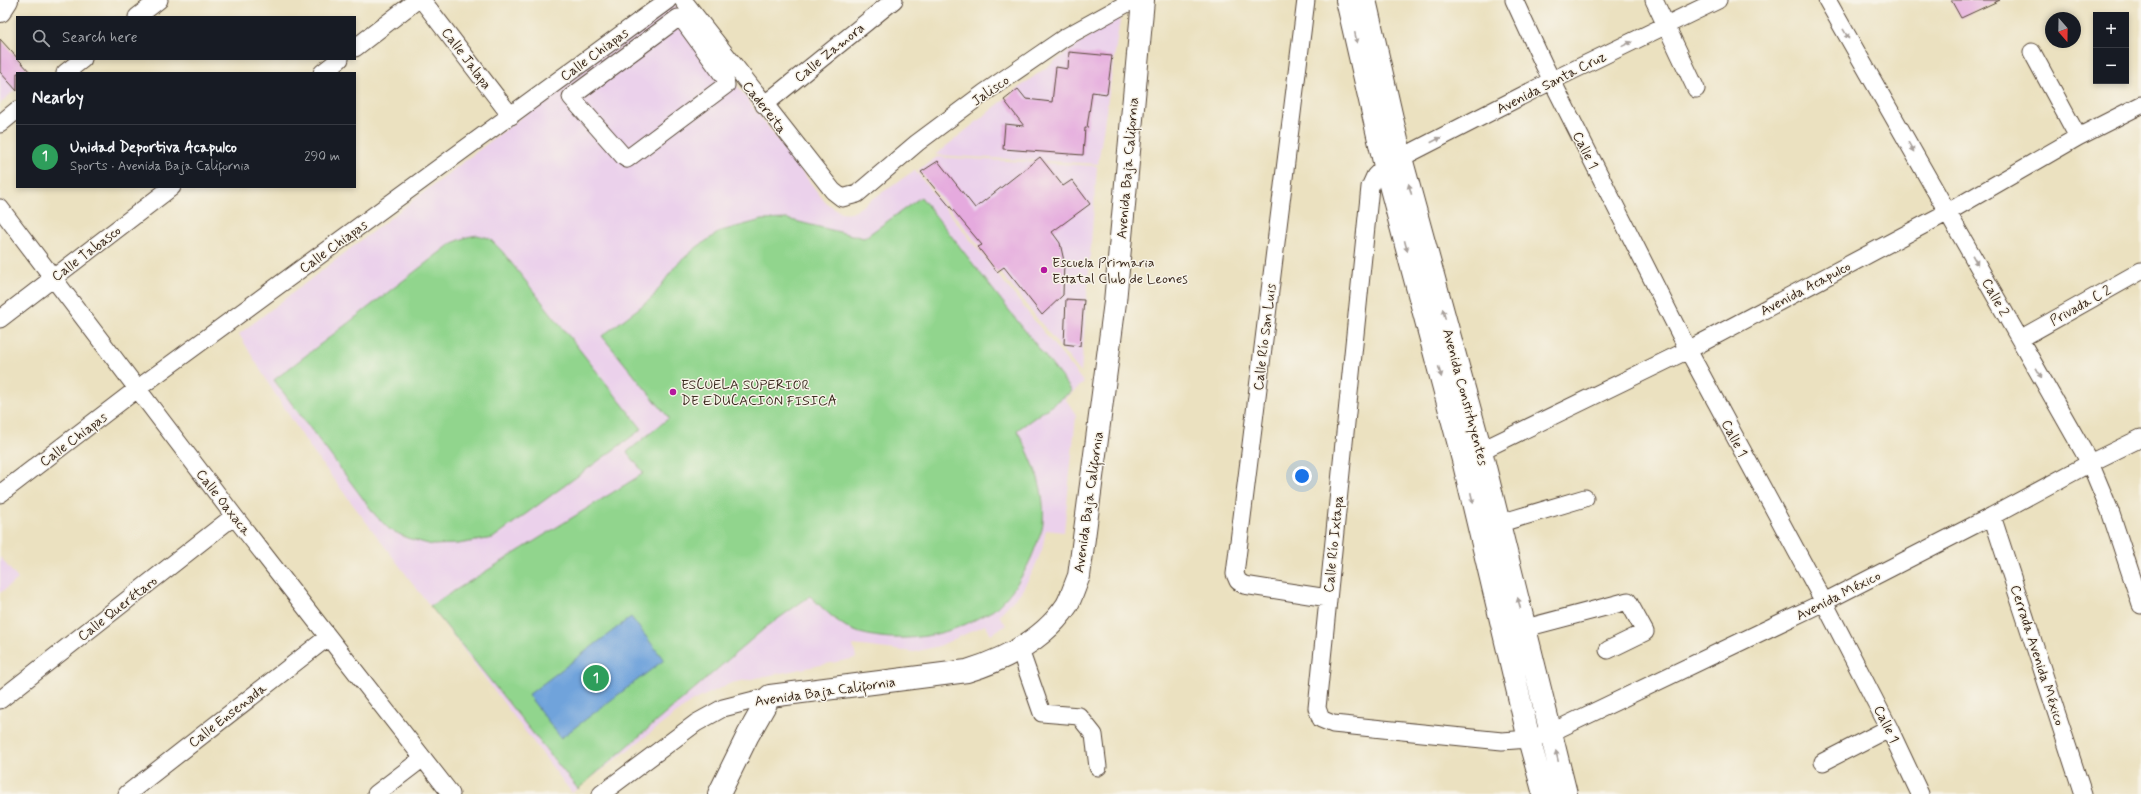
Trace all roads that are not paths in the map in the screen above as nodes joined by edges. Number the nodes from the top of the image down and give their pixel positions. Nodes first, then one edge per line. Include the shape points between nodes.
1 (8, 0) edge
2 (159, 0) edge
3 (417, 0) edge
4 (422, 0) edge
5 (668, 0) edge
6 (683, 0) edge
7 (894, 0) edge
8 (1133, 0) edge
9 (1143, 0) edge
10 (1306, 0) edge
11 (1347, 0) edge
12 (1365, 0) edge
13 (1514, 0) edge
14 (1654, 0) edge
15 (1718, 0) edge
16 (1827, 0) edge
17 (0, 11) edge
18 (138, 16) edge
19 (1666, 25) junction
20 (356, 47) edge
21 (2032, 52) dead end
22 (82, 60) edge
23 (339, 60) edge
24 (66, 72) edge
25 (323, 72) edge
26 (1551, 80) junction
27 (558, 81) junction
28 (1696, 89) dead end
29 (571, 97) junction
30 (764, 105) junction
31 (2141, 105) edge
32 (16, 111) edge
33 (511, 116) junction
34 (0, 124) edge
35 (2078, 137) junction
36 (1393, 162) junction
37 (171, 188) edge
38 (857, 194) joint
39 (0, 208) edge
40 (1948, 212) junction
41 (2141, 271) edge
42 (53, 278) junction
43 (0, 319) edge
44 (2020, 339) junction
45 (1688, 350) junction
46 (137, 389) junction
47 (2141, 438) edge
48 (1472, 455) junction
49 (2090, 463) junction
50 (0, 494) edge
51 (1585, 498) dead end
52 (234, 516) junction
53 (1992, 516) junction
54 (1489, 526) junction
55 (1328, 598) junction
56 (1824, 602) junction
57 (2141, 605) edge
58 (1525, 628) junction
59 (1504, 633) junction
60 (328, 637) junction
61 (1020, 650) junction
62 (1608, 650) dead end
63 (770, 696) junction
64 (0, 700) edge
65 (1889, 728) junction
66 (1552, 732) junction
67 (1528, 739) junction
68 (424, 758) junction
69 (1823, 762) dead end
70 (1098, 767) dead end
71 (127, 794) edge
72 (376, 794) edge
73 (451, 794) edge
74 (600, 794) edge
75 (719, 794) edge
76 (1544, 794) edge
77 (1566, 794) edge
78 (1920, 794) edge
79 (2083, 794) edge

1 - 17 main road
2 - 18 street
3 - 20 street
4 - 33 street, Calle Jalapa
5 - 27 street, Calle Chiapas
6 - 30 street, Cadereita
7 - 30 street, Calle Zamora
8 - 38 street, Jalisco via 1064,38 984,93 917,143
9 - 61 main road, Avenida Baja California via 1114,302 1079,576 1068,604 1048,628
10 - 55 street, Calle Río San Luis via 1235,574 1238,581 1244,585
11 -> 36 main road, Avenida Constituyentes
12 - 36 main road, Avenida Constituyentes
13 - 26 street, Calle 1
14 - 19 street
15 - 19 street, Avenida Santa Cruz
16 -> 40 street, Calle 2
26 -> 19 street, Avenida Santa Cruz
19 - 28 street
21 - 35 street
22 - 24 street
23 - 25 street
36 -> 26 street, Avenida Santa Cruz
26 - 45 street, Calle 1
27 - 29 street
27 - 33 street, Calle Chiapas
29 - 29 street via 627,159 727,82 682,19 678,18
30 - 38 street, Cadereita via 833,191 842,198
31 - 35 street, Avenida Acapulco
32 - 34 street
33 - 46 street, Calle Chiapas
35 - 40 street, Avenida Acapulco
36 - 48 main road, Avenida Constituyentes
36 - 55 street, Calle Río Ixtapa via 1375,176 1370,187
37 - 42 street, Calle Tabasco
39 - 42 street, Calle Oaxaca
40 -> 44 street, Calle 2
40 - 45 street, Avenida Acapulco
41 - 44 street, Privada C 2
42 - 43 street, Calle Tabasco
42 - 46 street, Calle Oaxaca
44 -> 49 street, Calle 2
45 - 48 street, Avenida Acapulco
45 - 56 street, Calle 1
46 - 50 street, Calle Chiapas
46 - 52 street, Calle Oaxaca
47 - 49 street, Avenida México
48 - 54 main road, Avenida Constituyentes
49 - 53 street, Avenida México
49 - 57 street, Calle 2 via 2110,511
51 - 54 street
52 - 60 street, Calle Oaxaca
52 - 64 street, Calle Querétaro
53 - 56 street, Avenida México
53 - 79 street, Cerrada Avenida México
58 -> 54 main road, Avenida Constituyentes
54 - 59 main road, Avenida Constituyentes
55 - 67 street, Calle Río Ixtapa via 1317,708 1321,719 1333,724 1502,741
56 - 65 street, Calle 1
56 - 66 street, Avenida México
58 - 59 street
58 - 62 street via 1628,601 1645,632
58 - 66 main road, Avenida Constituyentes
59 - 67 main road, Avenida Constituyentes
60 - 68 street, Calle Oaxaca
60 - 71 street, Calle Ensenada
61 - 63 main road, Avenida Baja California via 996,662 967,671
61 - 70 street via 1042,713 1079,716 1094,735
63 - 74 street, Avenida Baja California via 723,708 696,723
63 - 75 main road
65 - 69 street
65 - 78 street, Calle 1
66 - 67 street, Avenida México
77 -> 66 main road, Avenida Constituyentes
67 - 76 main road, Avenida Constituyentes
68 - 72 street
68 - 73 street, Calle Oaxaca

